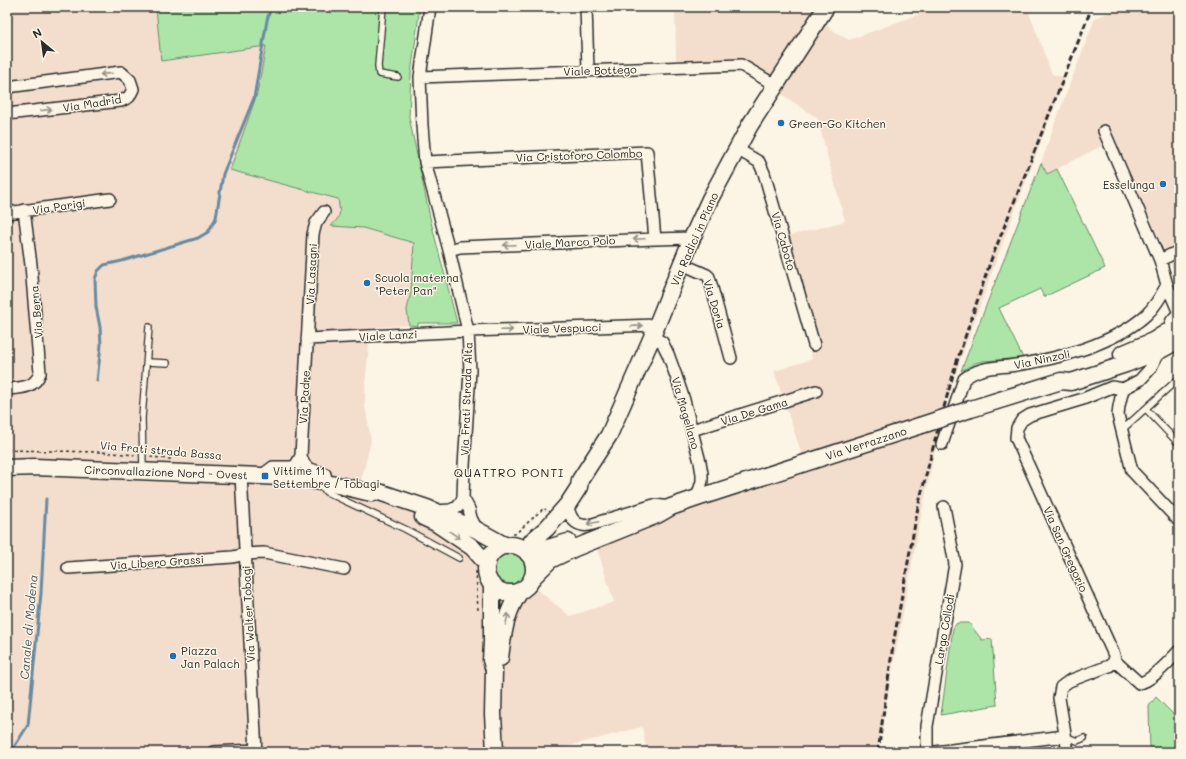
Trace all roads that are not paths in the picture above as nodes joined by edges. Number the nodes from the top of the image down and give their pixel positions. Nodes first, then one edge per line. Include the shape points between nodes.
1 (383, 7) edge
2 (430, 7) edge
3 (586, 7) edge
4 (823, 8) edge
5 (588, 70) junction
6 (398, 77) dead end
7 (420, 77) junction
8 (775, 85) junction
9 (7, 87) edge
10 (7, 114) edge
11 (1104, 131) dead end
12 (737, 149) junction
13 (425, 162) junction
14 (110, 199) dead end
15 (24, 210) junction
16 (324, 212) dead end
17 (7, 213) edge
18 (692, 238) junction
19 (655, 239) junction
20 (449, 250) junction
21 (1179, 251) edge
22 (1160, 260) junction
23 (682, 264) junction
24 (1167, 285) junction
25 (1179, 313) edge
26 (149, 327) dead end
27 (468, 331) junction
28 (654, 331) junction
29 (1177, 332) edge
30 (307, 339) junction
31 (814, 345) dead end
32 (1158, 351) junction
33 (731, 358) dead end
34 (147, 362) junction
35 (167, 363) dead end
36 (1126, 364) junction
37 (1176, 380) dead end
38 (1061, 381) junction
39 (1127, 387) junction
40 (7, 389) edge
41 (816, 391) dead end
42 (1146, 409) junction
43 (692, 430) junction
44 (1122, 431) junction
45 (942, 444) dead end
46 (1179, 444) edge
47 (301, 456) junction
48 (142, 464) junction
49 (7, 468) edge
50 (241, 475) junction
51 (261, 476) junction
52 (580, 480) junction
53 (323, 483) junction
54 (371, 493) junction
55 (463, 498) junction
56 (697, 498) junction
57 (568, 504) junction
58 (671, 507) junction
59 (944, 507) dead end
60 (435, 511) junction
61 (1179, 521) edge
62 (477, 530) junction
63 (516, 546) junction
64 (245, 554) junction
65 (458, 558) dead end
66 (481, 566) junction
67 (68, 568) dead end
68 (344, 569) dead end
69 (527, 584) junction
70 (492, 585) junction
71 (1179, 651) edge
72 (1114, 661) junction
73 (494, 670) junction
74 (1065, 736) junction
75 (1084, 738) dead end
76 (256, 751) edge
77 (213, 752) edge
78 (495, 752) edge
79 (927, 752) edge
80 (935, 752) edge
81 (1068, 752) edge

1 - 6 lane via 379,74
2 - 7 street, Via Frati Strada Alta
3 - 5 street
4 - 8 main road, Via Radici in Piano
5 - 7 street, Viale Bottego
5 - 8 street, Viale Bottego via 740,65
7 - 13 street, Via Frati Strada Alta
8 - 12 main road, Via Radici in Piano
10 -> 9 street, Via Madrid via 121,101 129,97 133,89 130,80 121,72
11 - 22 street
12 - 18 main road, Via Radici in Piano
12 - 31 street, Via Caboto via 759,162 764,173
13 - 19 street, Via Cristoforo Colombo via 647,152
13 - 20 street, Via Frati Strada Alta
14 - 15 street, Via Parigi
15 - 17 street, Via Parigi
15 - 40 street, Via Berna via 40,373 38,380 24,388
16 - 30 street, Via Lasagni via 316,223 313,234
18 - 19 street, Viale Marco Polo
18 - 23 main road, Via Radici in Piano
19 -> 20 street, Viale Marco Polo via 460,247
20 - 27 street, Via Frati Strada Alta
21 - 22 street
22 - 24 street
23 - 28 main road, Via Radici in Piano
23 - 33 street, Via Doria via 709,277
24 - 25 street
24 - 45 street, Via Ninzoli via 1146,315 1099,343 1064,355 971,373 964,379
26 - 34 lane
27 -> 28 street, Viale Vespucci
27 - 30 street, Viale Lanzi
27 - 55 street, Via Frati Strada Alta via 470,371
28 - 43 street, Via Magellano via 668,354
28 - 52 main road, Via Radici in Piano via 609,436
29 - 32 main road, Via Verrazzano
29 - 38 main road, Via Verrazzano via 1087,366 1069,374
30 - 47 street, Via Padre
32 - 36 main road, Via Verrazzano
32 - 39 street via 1150,369 1140,380
34 - 35 lane
34 - 48 lane via 142,418
36 - 38 main road, Via Verrazzano via 1071,382
36 - 39 street via 1135,368 1136,372
37 - 42 lane
38 - 56 main road, Via Verrazzano, bridge
39 - 44 street via 1119,406 1118,415
39 - 72 street, Via San Gregorio via 1112,387 1030,415 1022,420 1017,428 1016,438 1111,648
41 - 43 street, Via De Gama
42 - 44 lane
42 - 46 lane
43 - 56 street, Via Magellano via 702,481
44 - 61 street via 1132,471
47 - 51 street via 292,467 273,467
47 - 53 street via 308,468 325,474
48 - 49 main road, Circonvallazione Nord - Ovest
48 - 50 main road, Circonvallazione Nord - Ovest
50 - 51 main road, Circonvallazione Nord - Ovest
50 - 64 street, Via Walter Tobagi
51 - 53 main road, Circonvallazione Nord - Ovest via 298,478
52 - 57 main road, Via Radici in Piano via 579,487
52 - 63 main road, Via Radici in Piano
53 - 54 main road, Circonvallazione Nord - Ovest
53 - 65 lane via 326,492 405,529
54 - 60 main road, Circonvallazione Nord - Ovest via 379,492
54 -> 66 main road, Circonvallazione Nord - Ovest via 376,498 436,522 472,547
55 - 60 street via 458,507
55 - 62 street, Via Frati Strada Alta
56 - 58 main road, Via Verrazzano
58 -> 57 street, Via Verrazzano via 654,505 582,525 570,516
57 - 63 main road, Via Radici in Piano via 532,541
58 - 63 main road, Via Verrazzano via 654,510 547,549
58 - 69 main road, Via Verrazzano via 550,560
59 - 79 street, Largo Collodi via 955,564 927,726
60 - 62 main road, Circonvallazione Nord - Ovest
62 - 63 main road, Circonvallazione Nord - Ovest
63 - 66 main road, Via Radici in Piano via 495,550
63 - 69 main road via 533,563 534,568
64 - 67 street, Via Libero Grassi via 233,557
64 - 68 street, Via Libero Grassi via 264,552
64 - 76 street, Via Walter Tobagi
66 - 70 main road
69 - 70 main road via 510,593
73 -> 69 main road via 500,661 511,607
70 - 73 main road via 491,660
71 - 72 street via 1144,683 1139,683
72 - 74 street via 1109,666 1069,681 1061,687 1059,698
73 - 78 main road
74 - 75 lane via 1077,742
74 - 80 street
74 - 81 street
76 - 77 street

